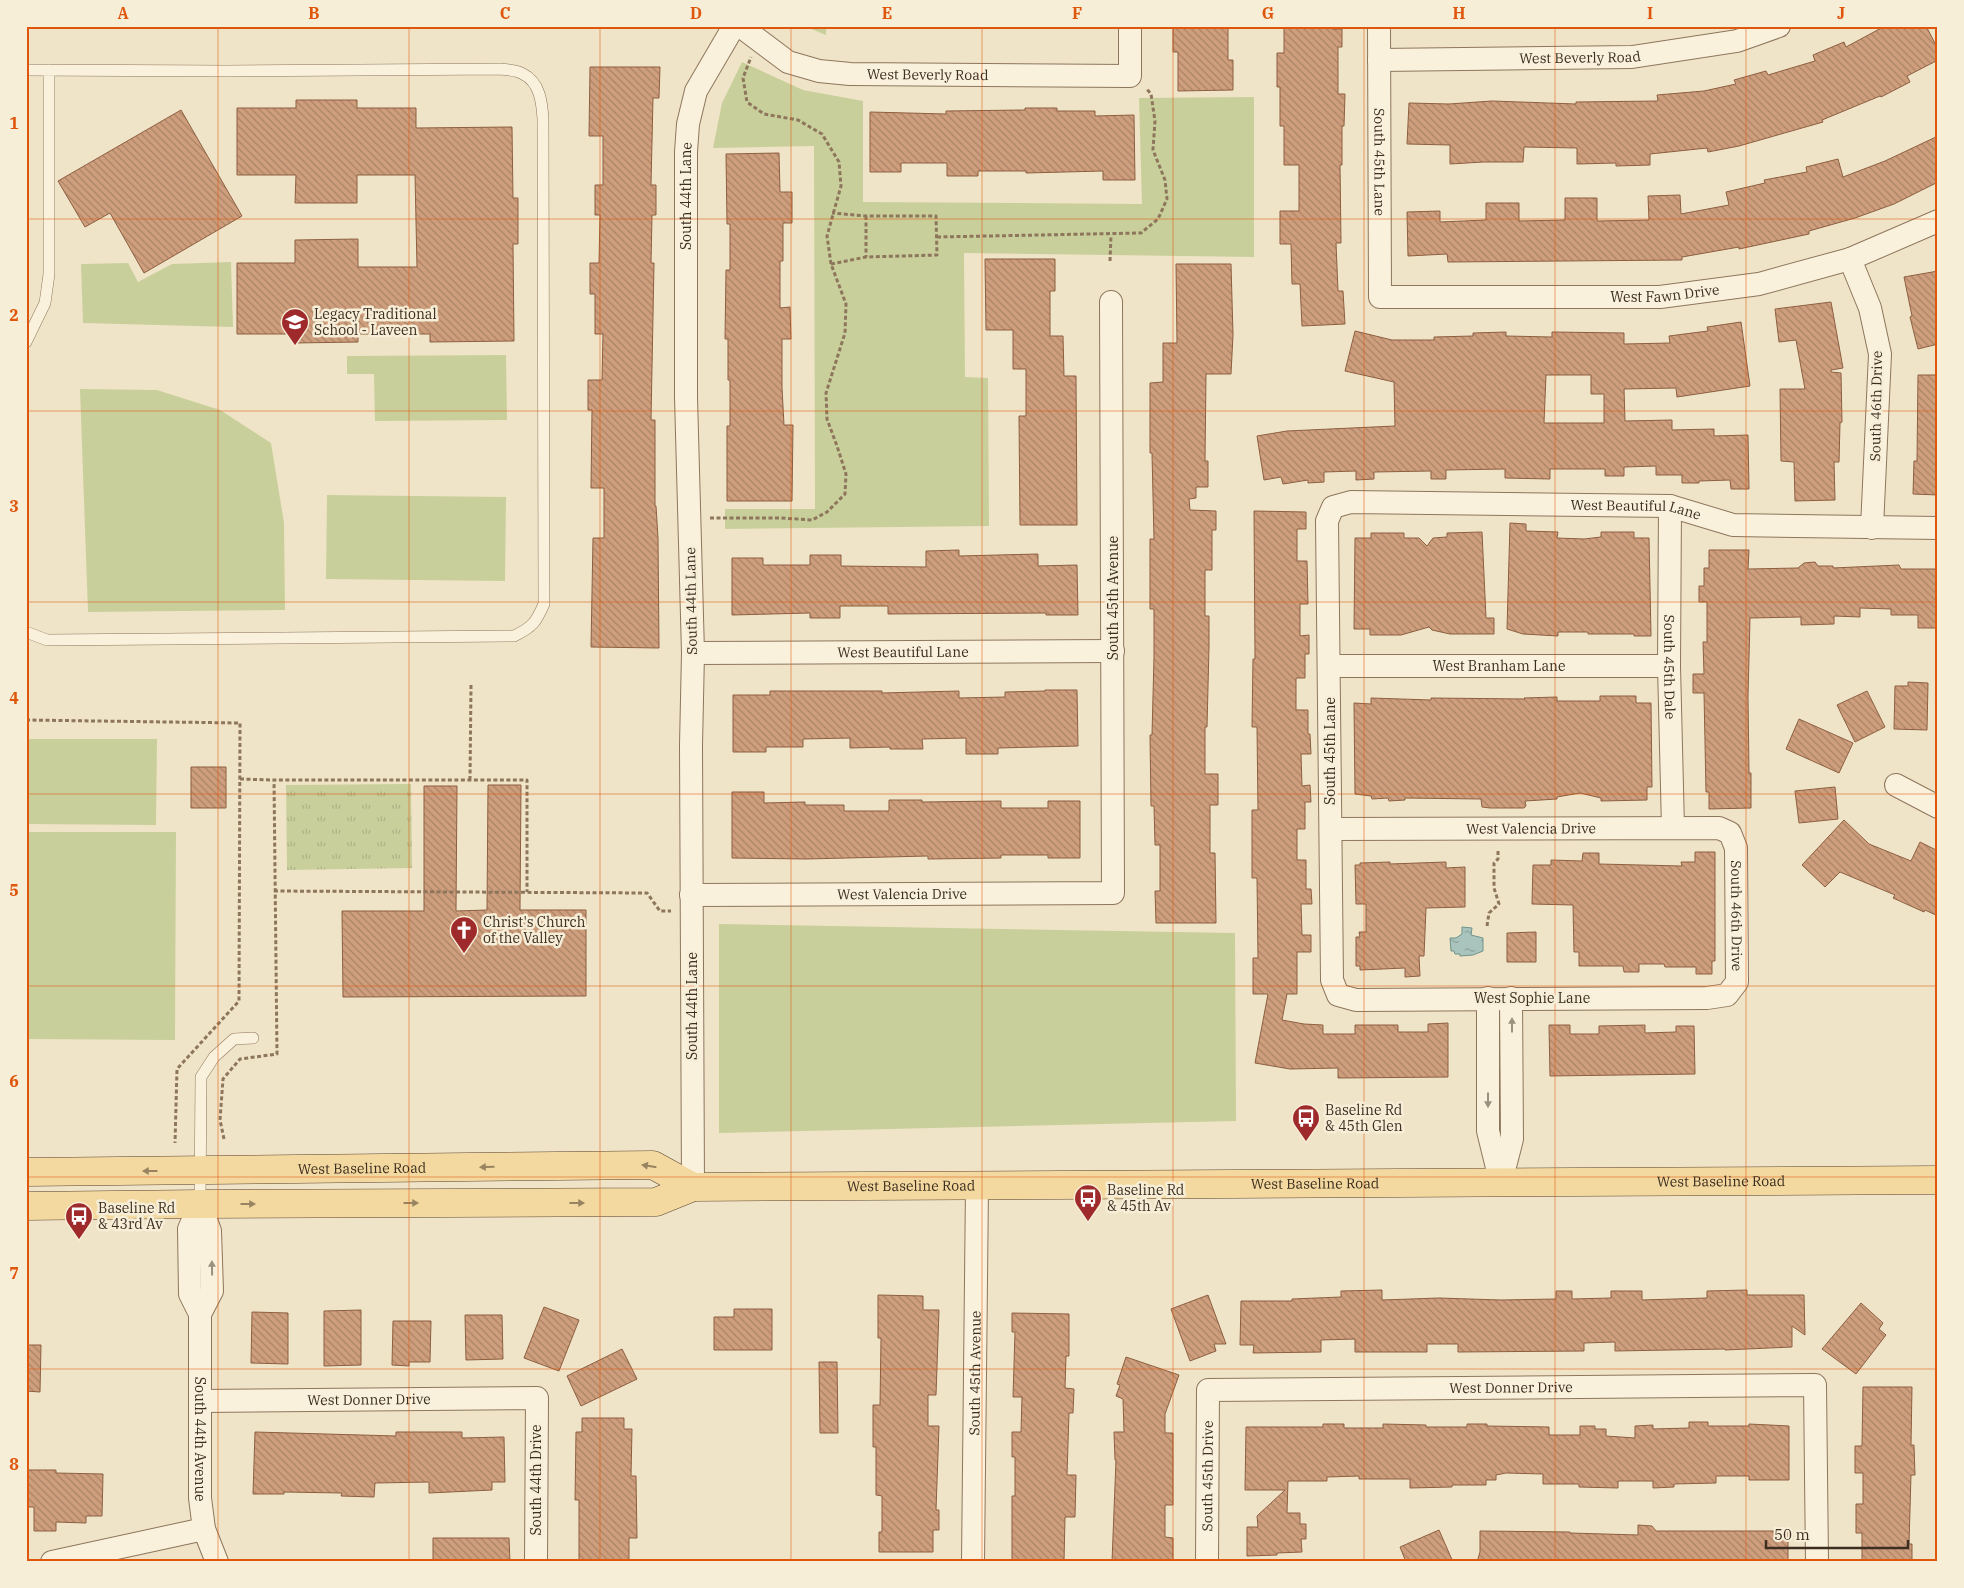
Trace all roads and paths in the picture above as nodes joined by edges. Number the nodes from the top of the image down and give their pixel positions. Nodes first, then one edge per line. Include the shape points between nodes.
1 (734, 26) edge
2 (740, 26) edge
3 (1130, 26) edge
4 (1379, 26) edge
5 (1779, 26) edge
6 (751, 57) dead end
7 (1378, 60) junction
8 (26, 70) edge
9 (49, 70) junction
10 (1136, 79) junction
11 (832, 213) junction
12 (866, 216) junction
13 (1938, 221) edge
14 (1110, 235) junction
15 (937, 237) junction
16 (866, 257) junction
17 (1850, 259) junction
18 (1110, 261) dead end
19 (831, 264) junction
20 (1380, 297) joint
21 (1111, 302) dead end
22 (26, 342) edge
23 (1670, 506) junction
24 (1332, 507) joint
25 (710, 518) dead end
26 (1872, 528) junction
27 (1938, 528) edge
28 (26, 632) edge
29 (1113, 651) junction
30 (693, 652) junction
31 (1330, 666) junction
32 (1669, 666) junction
33 (471, 684) dead end
34 (26, 720) edge
35 (240, 779) junction
36 (274, 780) junction
37 (470, 780) junction
38 (1896, 785) dead end
39 (1938, 806) edge
40 (1673, 828) junction
41 (1331, 829) junction
42 (1500, 829) junction
43 (1730, 834) joint
44 (274, 891) junction
45 (527, 892) junction
46 (1113, 893) joint
47 (691, 895) junction
48 (674, 911) dead end
49 (1487, 926) dead end
50 (1338, 995) joint
51 (1727, 995) joint
52 (1488, 998) junction
53 (1512, 998) junction
54 (253, 1038) dead end
55 (1488, 1072) junction
56 (1512, 1072) junction
57 (224, 1139) dead end
58 (175, 1143) dead end
59 (199, 1171) junction
60 (26, 1172) edge
61 (1938, 1180) edge
62 (1500, 1182) junction
63 (976, 1186) junction
64 (693, 1187) junction
65 (200, 1204) junction
66 (26, 1206) edge
67 (1208, 1390) joint
68 (537, 1398) joint
69 (200, 1401) junction
70 (204, 1529) junction
71 (52, 1562) edge
72 (217, 1562) edge
73 (536, 1562) edge
74 (973, 1562) edge
75 (1207, 1562) edge
76 (1817, 1562) edge

1 - 30 street, South 44th Lane via 696,91 688,124 686,397
2 - 10 street, West Beverly Road via 788,62 819,71
3 - 10 street
4 - 7 street, South 45th Lane
5 - 7 street, West Beverly Road via 1737,41 1632,57
6 - 11 path via 743,78 747,102 764,114 798,120 822,134 838,162 841,186
7 - 20 street, South 45th Lane
8 - 9 lane
9 - 22 lane via 50,274 45,303
9 - 28 lane via 500,69 523,73 534,82 544,119 544,604 536,622 514,636 47,640
10 - 14 path via 1151,94 1156,121 1153,150 1165,180 1167,199 1158,219 1141,233
11 - 12 path
11 - 19 path via 827,236
12 - 15 path via 936,216
12 - 16 path
13 - 17 street, West Fawn Drive
14 - 15 path
14 - 18 path
15 - 16 path via 937,255
16 - 19 path
17 - 20 street, West Fawn Drive via 1759,284 1660,297
17 - 26 street, South 46th Drive via 1870,308 1880,354
19 - 25 path via 846,304 845,334 826,393 827,419 846,474 845,494 827,512 812,520
21 - 29 street, South 45th Avenue
23 - 24 street, West Beautiful Lane via 1351,502
23 - 26 street, West Beautiful Lane via 1733,526
23 - 32 street, South 45th Dale
24 - 31 street, South 45th Lane via 1327,521
26 - 27 street, West Beautiful Lane
29 - 30 street, West Beautiful Lane
29 - 46 street, South 45th Avenue
30 - 47 street, South 44th Lane
31 - 32 street, West Branham Lane
31 - 41 street, South 45th Lane
32 - 40 street, South 45th Dale
33 - 37 path
34 - 35 path via 240,723
35 - 36 path
35 - 58 path via 239,1001 177,1069
36 - 37 path
36 - 44 path
37 - 45 path via 527,780
38 - 39 street
40 - 42 street, West Valencia Drive
40 - 43 street, West Valencia Drive via 1719,828
41 - 42 street, West Valencia Drive
41 - 50 street, South 45th Lane via 1332,980
42 - 49 path via 1498,859 1494,863 1494,888 1500,904 1489,913
43 - 51 street, South 46th Drive via 1736,848 1737,982
44 - 45 path
44 - 57 path via 276,1054 240,1059 223,1079 220,1120
45 - 48 path via 647,893 660,911
46 - 47 street, West Valencia Drive
47 - 64 street, South 44th Lane
50 - 52 street, West Sophie Lane via 1356,1000
51 - 53 street, West Sophie Lane via 1707,998
52 - 53 street, West Sophie Lane
52 - 55 street
56 -> 53 street
54 - 59 lane via 234,1040 214,1056 201,1077
55 - 56 street
55 -> 62 street via 1489,1138
56 - 62 street via 1512,1139
59 -> 60 main road, West Baseline Road
64 -> 59 main road, West Baseline Road via 653,1165
59 - 65 lane
61 - 62 main road, West Baseline Road
62 - 63 main road, West Baseline Road
63 - 64 main road, West Baseline Road
63 - 74 street, South 45th Avenue
65 -> 64 main road, West Baseline Road via 656,1202
65 - 66 main road, West Baseline Road
65 - 69 street, South 44th Avenue via 210,1230 212,1291 200,1314
67 - 75 street, South 45th Drive
67 - 76 street, West Donner Drive via 1815,1385
68 - 69 street, West Donner Drive
68 - 73 street, South 44th Drive
69 - 70 street, South 44th Avenue via 200,1498
70 - 71 street
70 - 72 street, South 44th Avenue

